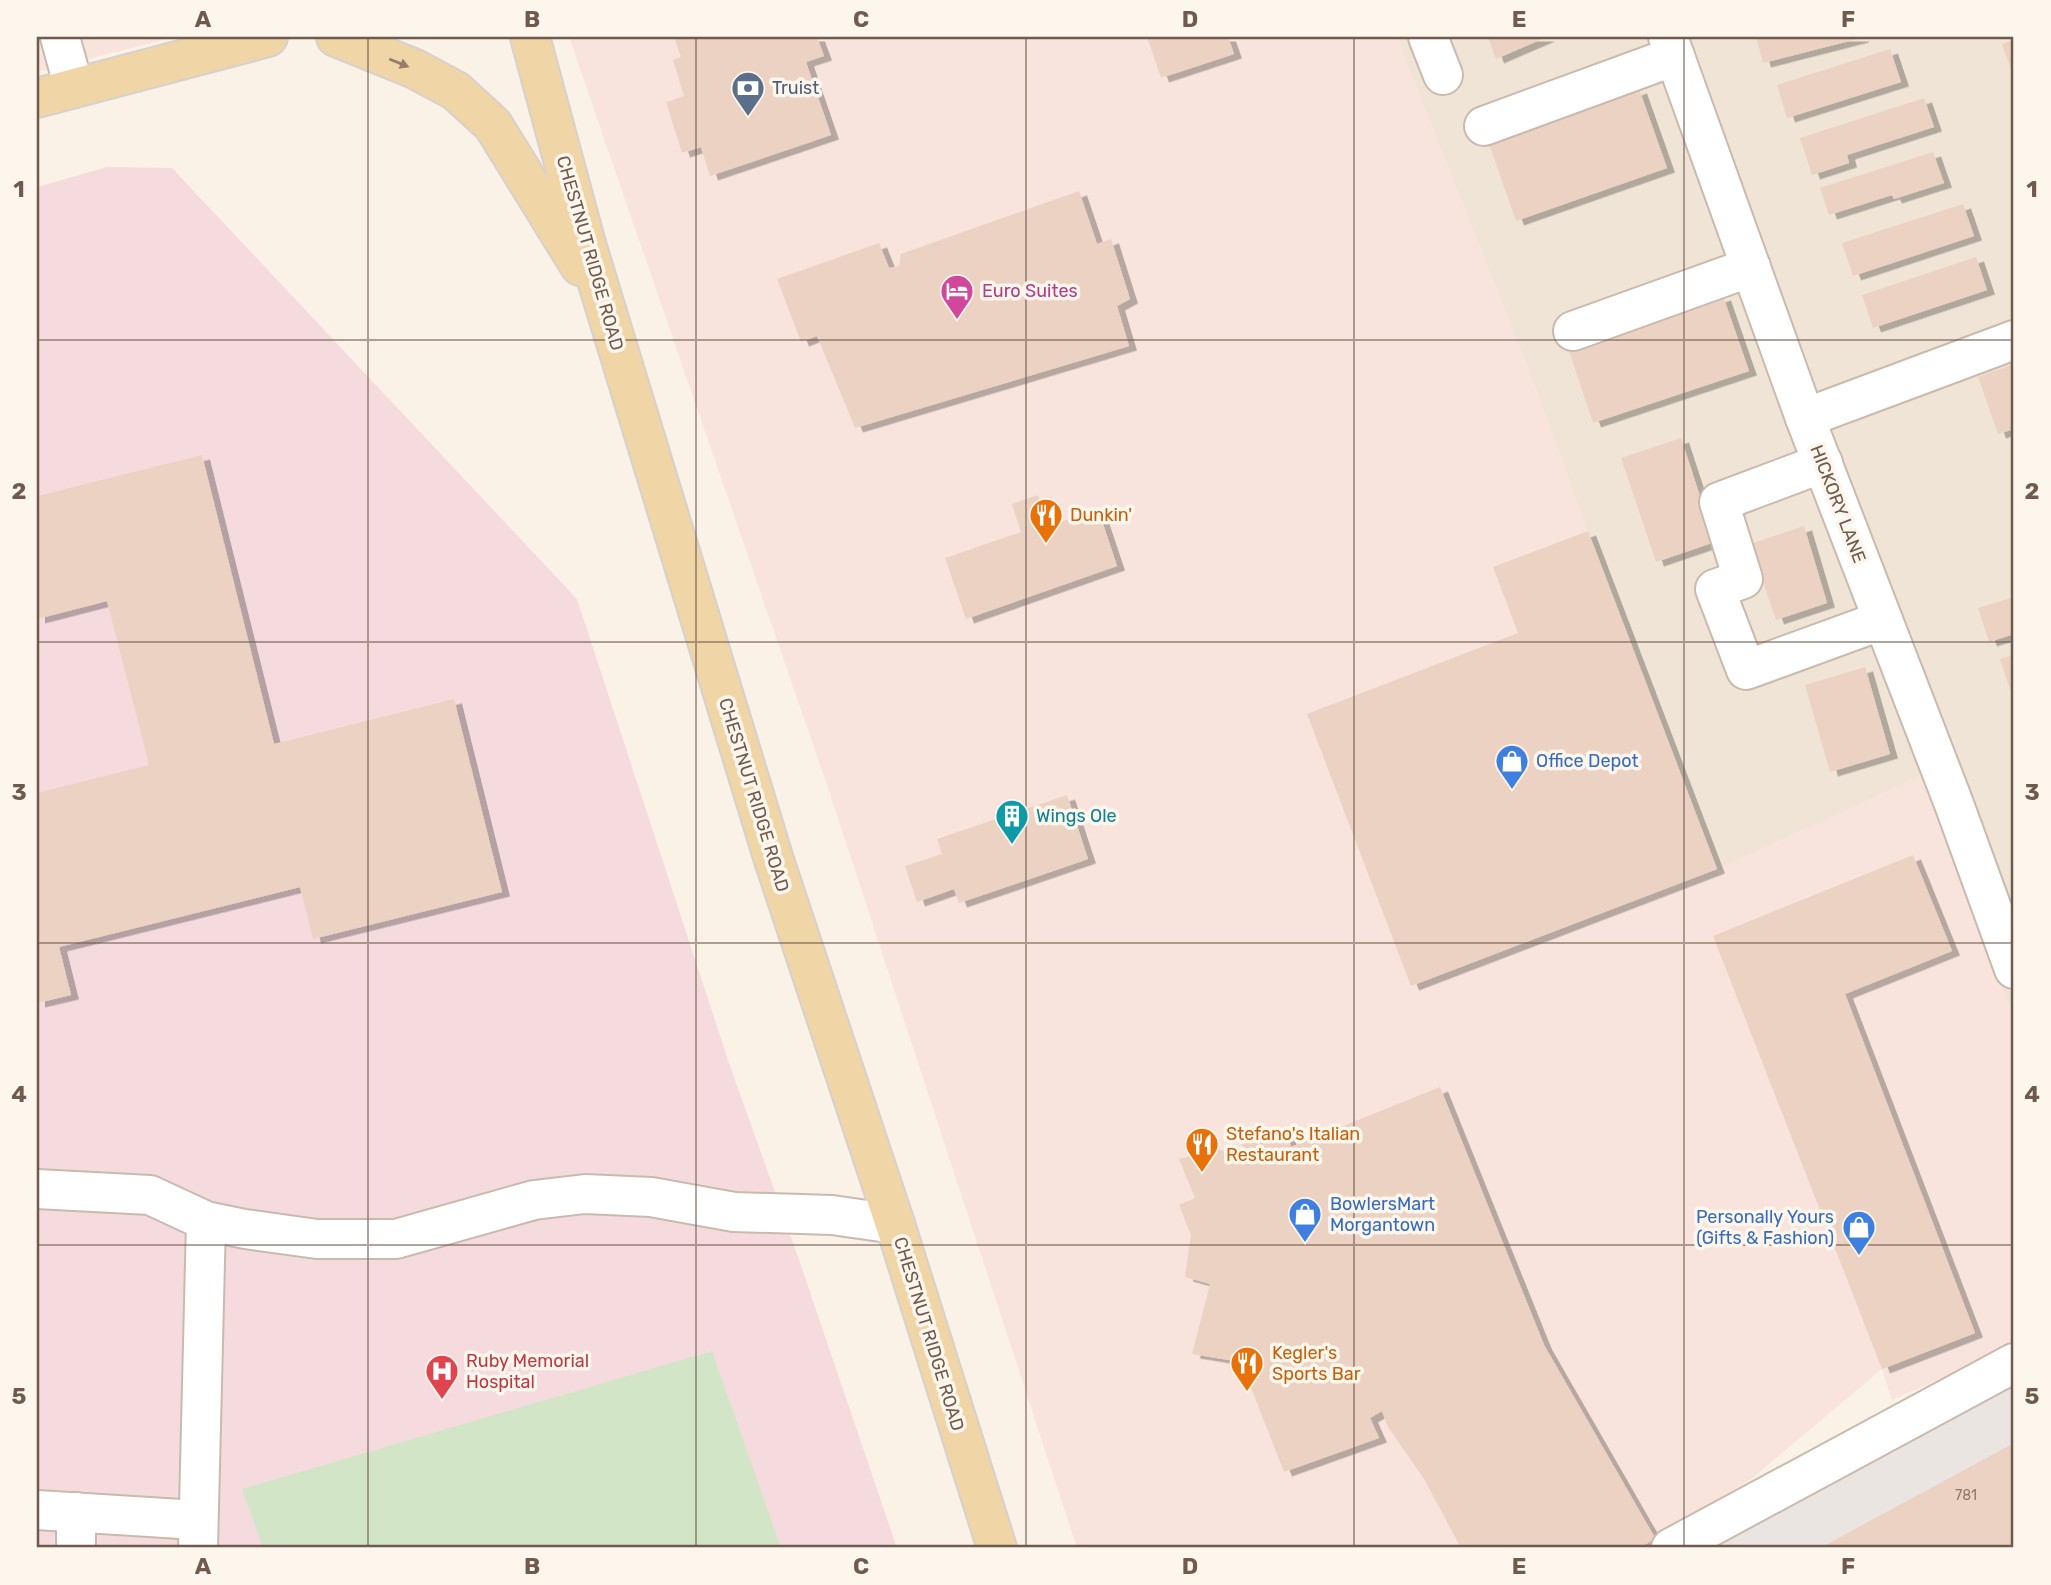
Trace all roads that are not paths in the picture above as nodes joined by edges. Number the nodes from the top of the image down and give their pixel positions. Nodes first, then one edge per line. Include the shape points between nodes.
1 (60, 37) edge
2 (268, 37) edge
3 (336, 37) edge
4 (530, 37) edge
5 (1428, 37) edge
6 (227, 42) edge
7 (1671, 46) edge
8 (1443, 75) dead end
9 (74, 88) junction
10 (37, 98) edge
11 (1484, 125) dead end
12 (1751, 267) junction
13 (605, 307) junction
14 (1573, 331) dead end
15 (2014, 340) edge
16 (1805, 418) junction
17 (1823, 463) junction
18 (1883, 620) junction
19 (2014, 970) edge
20 (37, 1189) edge
21 (206, 1221) junction
22 (895, 1224) junction
23 (2014, 1363) edge
24 (37, 1510) edge
25 (76, 1530) edge
26 (197, 1534) edge
27 (997, 1548) edge
28 (1671, 1548) edge

1 - 9 street
2 - 6 main road
3 -> 13 main road via 456,91 493,125
4 - 13 main road, CHESTNUT RIDGE ROAD
5 - 8 street
6 - 9 main road
7 - 11 street
7 - 12 street, HICKORY LANE
9 - 10 main road
12 - 14 street
12 - 16 street, HICKORY LANE
13 - 22 main road, CHESTNUT RIDGE ROAD via 773,857
15 - 16 street
16 - 17 street, HICKORY LANE
17 - 18 street, HICKORY LANE
17 - 18 street via 1719,502 1743,579 1715,589 1746,670
18 - 19 street, HICKORY LANE
20 - 21 street via 150,1195
21 - 22 street via 317,1239 396,1239 534,1200 585,1194 651,1197 734,1212 820,1214
21 - 26 street
22 - 27 main road, CHESTNUT RIDGE ROAD
23 - 28 street
24 - 25 street
25 - 26 street

